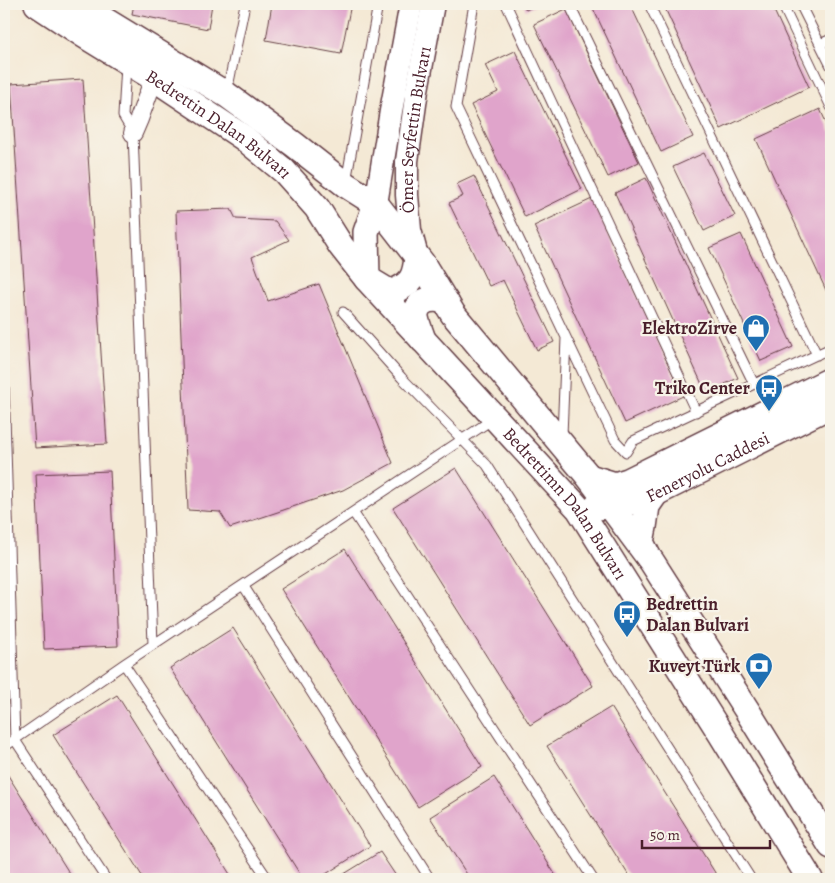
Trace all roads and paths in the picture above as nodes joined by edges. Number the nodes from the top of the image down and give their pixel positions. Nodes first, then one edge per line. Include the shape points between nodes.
1 (37, 4) edge
2 (244, 4) edge
3 (378, 4) edge
4 (411, 4) edge
5 (433, 4) edge
6 (474, 4) edge
7 (506, 4) edge
8 (569, 4) edge
9 (649, 4) edge
10 (782, 4) edge
11 (800, 4) edge
12 (90, 7) edge
13 (831, 39) edge
14 (820, 44) junction
15 (126, 60) junction
16 (831, 66) edge
17 (154, 78) junction
18 (227, 95) junction
19 (831, 107) edge
20 (133, 133) junction
21 (346, 185) junction
22 (376, 204) junction
23 (417, 257) junction
24 (367, 279) junction
25 (446, 302) junction
26 (343, 312) dead end
27 (566, 337) junction
28 (423, 340) junction
29 (831, 348) edge
30 (816, 355) junction
31 (831, 380) edge
32 (4, 383) edge
33 (754, 384) junction
34 (831, 405) edge
35 (696, 412) junction
36 (495, 418) junction
37 (462, 440) junction
38 (561, 443) junction
39 (589, 477) junction
40 (656, 494) junction
41 (609, 506) junction
42 (579, 509) junction
43 (353, 512) junction
44 (652, 562) junction
45 (243, 585) junction
46 (154, 644) junction
47 (124, 664) junction
48 (15, 740) junction
49 (4, 748) edge
50 (831, 846) edge
51 (106, 879) edge
52 (268, 879) edge
53 (430, 879) edge
54 (593, 879) edge
55 (752, 879) edge
56 (810, 879) edge

1 - 15 main road, Bedrettin Dalan Bulvarı
2 - 18 lane
3 - 21 lane
4 - 22 street, Ömer Seyfettin Bulvarı
5 - 23 street, Ömer Seyfettin Bulvarı via 416,90 407,161 410,230
6 - 27 lane via 456,107
7 - 35 lane
8 - 33 lane
9 - 30 lane
10 - 19 lane
11 - 14 lane
12 - 18 main road, Bedrettin Dalan Bulvarı
13 - 14 lane
14 - 16 lane
15 - 17 main road, Bedrettin Dalan Bulvarı
15 - 20 lane via 124,116
17 - 20 street
17 - 24 main road, Bedrettin Dalan Bulvarı via 244,138 284,171 317,208
18 - 21 main road, Bedrettin Dalan Bulvarı
20 - 46 lane
21 - 22 main road, Bedrettin Dalan Bulvarı
22 - 23 main road, Bedrettin Dalan Bulvarı
22 - 24 main road via 366,232
23 - 24 main road via 416,272 405,287 392,294
23 - 25 main road, Bedrettimn Dalan Bulvarı
24 - 28 main road, Bedrettimn Dalan Bulvarı
25 - 28 main road via 432,299 420,305 416,312
25 - 38 main road, Bedrettimn Dalan Bulvarı
26 - 37 lane
27 - 35 lane via 615,440 626,452 634,441
27 - 38 lane
28 - 36 main road, Bedrettimn Dalan Bulvarı
29 - 30 lane
30 - 33 lane
31 - 39 main road, Feneryolu Caddesi via 628,481 615,485
32 - 48 lane
33 - 35 lane
34 - 40 main road, Feneryolu Caddesi
36 - 37 lane
36 - 42 main road, Bedrettimn Dalan Bulvarı
37 - 43 lane
37 - 55 lane via 487,465
38 - 39 main road, Bedrettimn Dalan Bulvarı
39 - 41 main road, Bedrettimn Dalan Bulvarı
40 - 41 main road, Feneryolu Caddesi
40 - 44 main road via 646,506 640,542
41 - 42 main road, Feneryolu Caddesi
41 - 44 main road, Bedrettimn Dalan Bulvarı
42 - 56 main road, Bedrettimn Dalan Bulvarı
43 - 45 lane
43 - 54 lane
44 - 50 main road, Bedrettimn Dalan Bulvarı
45 - 46 lane
45 - 53 lane
46 - 47 lane
47 - 48 lane
47 - 52 lane
48 - 49 lane
48 - 51 lane

